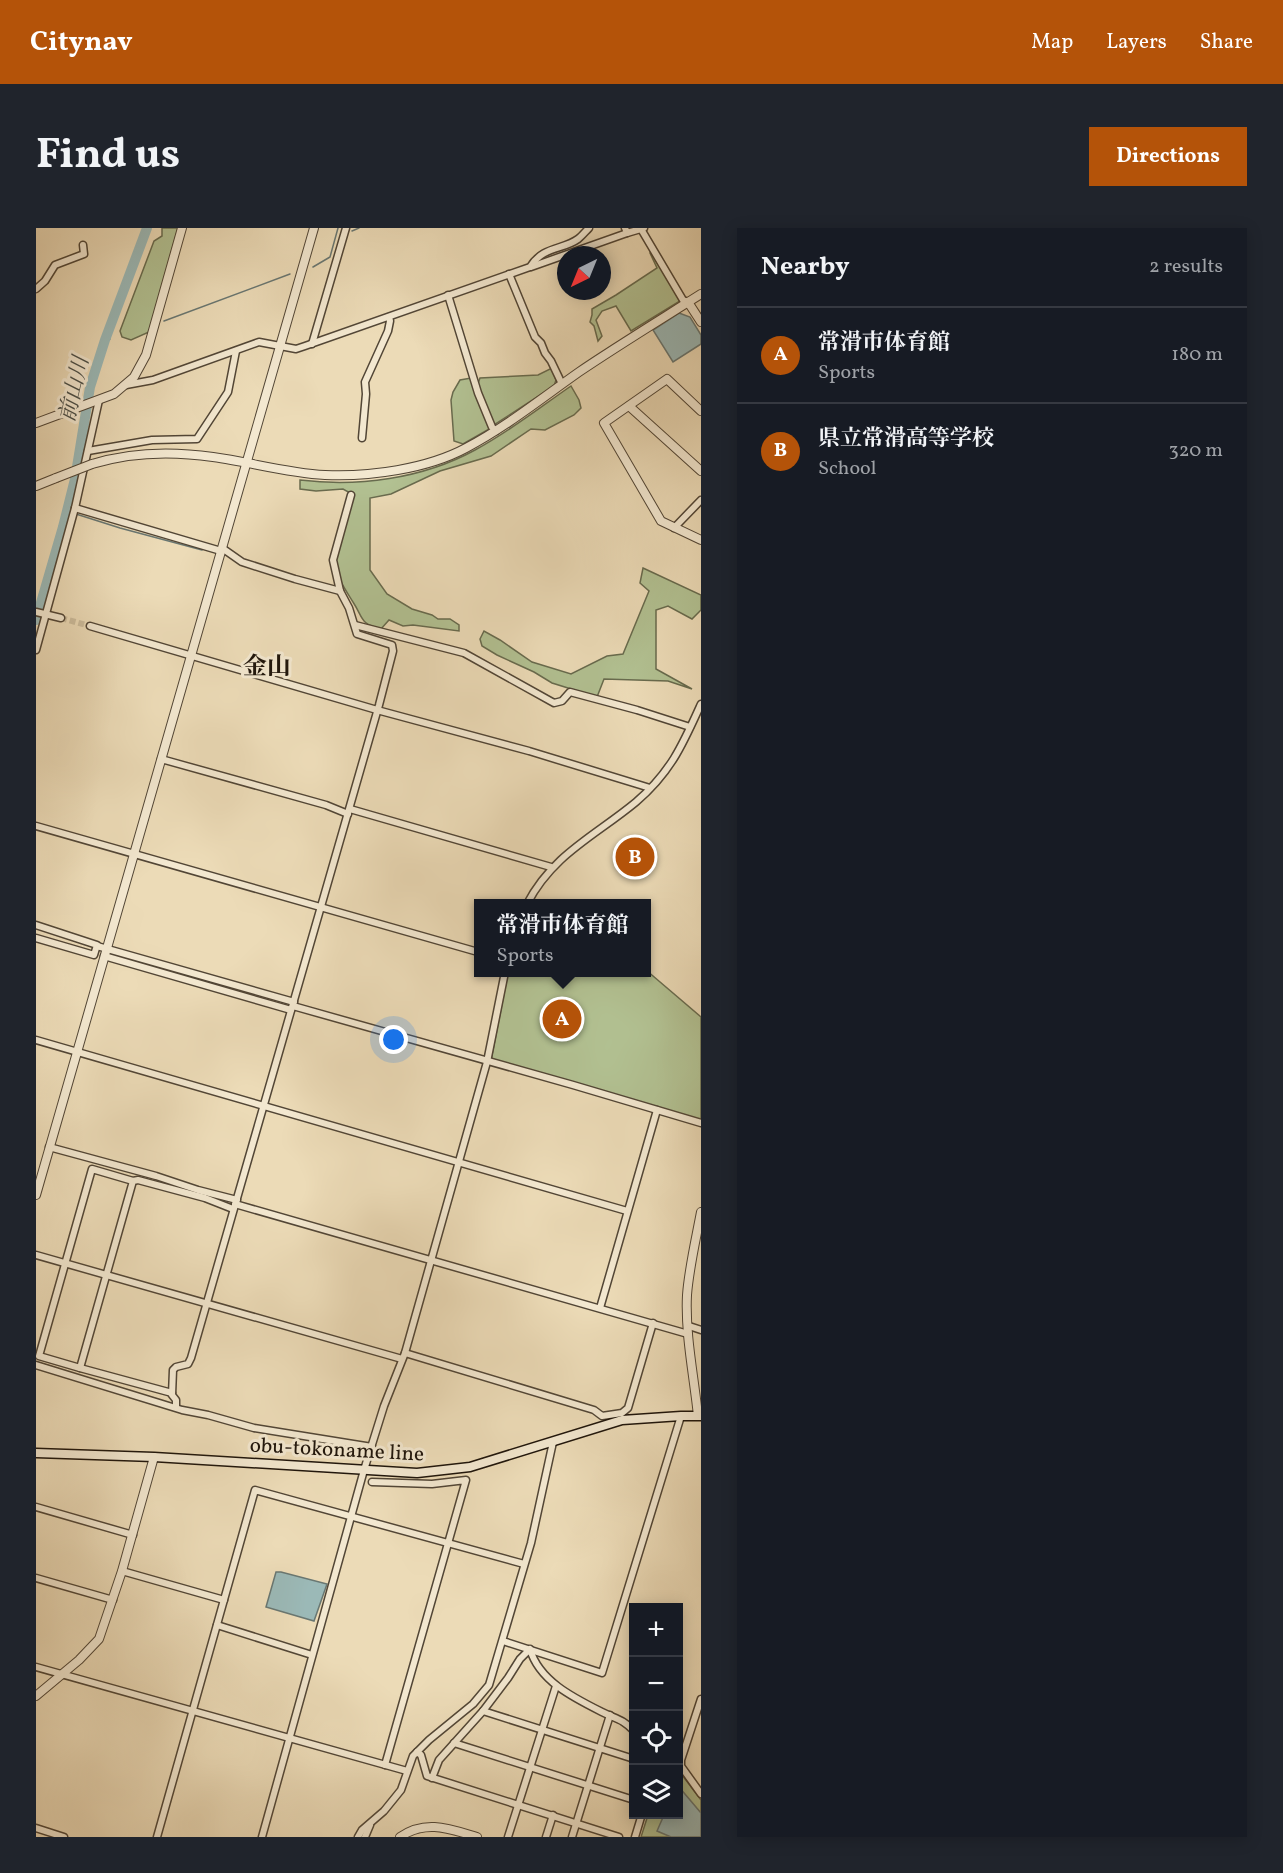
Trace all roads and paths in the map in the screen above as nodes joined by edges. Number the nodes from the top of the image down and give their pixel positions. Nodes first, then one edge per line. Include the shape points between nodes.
1 (182, 228) edge
2 (314, 228) edge
3 (346, 228) edge
4 (589, 228) edge
5 (642, 229) edge
6 (626, 231) edge
7 (83, 245) dead end
8 (530, 267) junction
9 (508, 274) junction
10 (36, 289) edge
11 (701, 294) edge
12 (448, 295) junction
13 (688, 303) junction
14 (389, 317) junction
15 (701, 322) edge
16 (312, 344) junction
17 (280, 345) junction
18 (236, 351) junction
19 (562, 384) junction
20 (126, 385) junction
21 (96, 401) junction
22 (629, 406) junction
23 (701, 411) edge
24 (36, 423) edge
25 (496, 431) junction
26 (362, 438) dead end
27 (88, 451) junction
28 (247, 463) junction
29 (701, 471) edge
30 (36, 486) edge
31 (351, 495) dead end
32 (701, 500) edge
33 (75, 508) junction
34 (674, 528) junction
35 (701, 540) edge
36 (222, 549) junction
37 (340, 591) junction
38 (36, 612) edge
39 (45, 614) junction
40 (61, 618) tunnel mouth
41 (355, 625) junction
42 (90, 626) tunnel mouth
43 (36, 650) edge
44 (191, 656) junction
45 (701, 704) edge
46 (377, 710) junction
47 (690, 727) junction
48 (161, 759) junction
49 (650, 788) junction
50 (349, 812) junction
51 (36, 826) edge
52 (134, 854) junction
53 (551, 867) junction
54 (530, 899) edge
55 (320, 907) junction
56 (36, 925) edge
57 (36, 938) edge
58 (97, 946) junction
59 (474, 951) edge
60 (105, 952) junction
61 (504, 977) edge
62 (293, 1006) junction
63 (36, 1040) edge
64 (77, 1052) junction
65 (487, 1062) junction
66 (264, 1105) junction
67 (657, 1110) junction
68 (701, 1123) edge
69 (50, 1147) junction
70 (459, 1162) junction
71 (133, 1181) junction
72 (36, 1195) edge
73 (235, 1205) junction
74 (627, 1210) junction
75 (701, 1212) edge
76 (36, 1255) edge
77 (431, 1260) junction
78 (65, 1263) junction
79 (107, 1275) junction
80 (207, 1304) junction
81 (600, 1308) junction
82 (653, 1323) junction
83 (688, 1330) junction
84 (701, 1330) edge
85 (403, 1356) junction
86 (36, 1365) edge
87 (80, 1368) junction
88 (172, 1393) junction
89 (176, 1407) junction
90 (681, 1416) junction
91 (699, 1416) edge
92 (553, 1442) junction
93 (372, 1447) junction
94 (36, 1453) edge
95 (154, 1457) junction
96 (364, 1470) junction
97 (372, 1482) dead end
98 (36, 1507) edge
99 (352, 1516) junction
100 (133, 1535) junction
101 (448, 1543) junction
102 (524, 1564) junction
103 (122, 1570) junction
104 (36, 1578) edge
105 (113, 1600) junction
106 (224, 1600) junction
107 (217, 1625) junction
108 (503, 1641) junction
109 (530, 1649) junction
110 (312, 1655) junction
111 (36, 1667) edge
112 (62, 1674) junction
113 (556, 1686) junction
114 (36, 1696) edge
115 (701, 1699) edge
116 (193, 1711) junction
117 (483, 1711) junction
118 (610, 1715) junction
119 (629, 1727) edge
120 (542, 1730) junction
121 (289, 1737) junction
122 (454, 1743) junction
123 (600, 1748) junction
124 (417, 1752) junction
125 (629, 1758) edge
126 (385, 1765) junction
127 (530, 1767) junction
128 (407, 1771) junction
129 (432, 1778) junction
130 (588, 1786) junction
131 (701, 1794) edge
132 (629, 1799) edge
133 (518, 1804) junction
134 (553, 1815) junction
135 (641, 1819) edge
136 (576, 1823) junction
137 (370, 1824) junction
138 (36, 1828) edge
139 (598, 1834) edge
140 (63, 1837) edge
141 (157, 1837) edge
142 (262, 1837) edge
143 (358, 1837) edge
144 (365, 1837) edge
145 (400, 1837) edge
146 (477, 1837) edge
147 (508, 1837) edge
148 (546, 1837) edge
149 (572, 1837) edge
150 (619, 1837) edge
151 (634, 1837) edge

1 - 20 street via 146,355
2 - 17 street
3 - 16 street
4 - 8 street via 575,240 552,248
5 - 6 street
5 - 13 street
6 - 8 street
7 - 10 street via 84,254 55,265
8 - 9 street
9 - 12 street
9 - 19 street via 535,337
11 - 13 street
12 - 14 street
12 - 25 street via 478,393
13 - 15 street
13 - 19 street
14 - 16 street
14 - 26 street via 388,331 365,382
16 - 17 street via 296,349
17 - 18 street via 260,342
17 - 28 street
18 - 20 street via 153,380
18 - 27 street via 228,392 197,439 152,440
19 - 25 street
20 - 21 street
21 - 24 street
21 - 27 street
22 - 23 street via 667,379
22 - 29 street
22 - 34 street via 604,423 661,521
25 - 28 street via 443,457 381,472 324,475
27 - 33 street
28 - 30 street, bridge via 212,456 151,453 92,464
28 - 36 street
31 - 37 street via 333,560
32 - 34 street
33 - 36 street
33 - 39 street
34 - 35 street
36 - 37 street via 242,562
36 - 44 street
37 - 41 street
38 - 39 street
39 - 40 street
39 - 43 street
41 - 46 street via 358,635 394,648
41 - 47 street via 465,653 554,703 570,692
42 - 44 street
44 - 46 street
44 - 48 street
45 - 47 street
46 - 49 street
46 - 50 street
47 - 49 street via 676,757
48 - 50 street
48 - 52 street
49 - 53 street
50 - 53 street
50 - 55 street
51 - 52 street
52 - 55 street
52 - 60 street
53 - 54 street
55 - 59 street
55 - 62 street
56 - 58 street
57 - 58 street via 94,955
58 - 60 street
60 - 62 street
60 - 64 street
61 - 65 street
62 - 65 street
62 - 66 street
63 - 64 street
64 - 66 street
64 - 69 street
65 - 67 street
65 - 70 street
66 - 70 street
66 - 73 street
67 - 68 street
67 - 74 street
69 - 72 street
69 - 73 street via 224,1196
70 - 74 street
70 - 77 street
71 - 73 street
71 - 78 street via 92,1169
71 - 79 street
73 - 77 street
73 - 80 street
74 - 81 street
75 - 83 street via 687,1292
76 - 78 street
77 - 81 street
77 - 85 street
78 - 79 street
78 - 87 street via 39,1356
79 - 80 street
79 - 87 street
80 - 85 street
80 - 88 street via 188,1364 173,1370
81 - 82 street
82 - 83 street
82 - 85 street via 628,1408 622,1413 602,1416 594,1410
83 - 84 street
83 - 91 street
85 - 93 street
86 - 89 street
87 - 88 street
88 - 89 street
89 - 93 street via 254,1428
90 - 91 main road, obu-tokoname line
90 - 92 main road, obu-tokoname line via 622,1420
90 - 109 street via 602,1673
92 - 96 main road, obu-tokoname line via 470,1467 417,1473
92 - 102 street
93 - 96 street
94 - 95 main road, obu-tokoname line
95 - 96 main road, obu-tokoname line
95 - 100 street
96 - 99 street
97 - 101 street via 466,1480
98 - 100 street
99 - 101 street
99 - 106 street via 255,1490
99 - 110 street
100 - 103 street
101 - 102 street
101 - 126 street
102 - 108 street
103 - 105 street
103 - 106 street
104 - 105 street
105 - 112 street via 99,1639
106 - 107 street
107 - 110 street
107 - 116 street
108 - 109 street
108 - 124 street via 489,1685 473,1704
109 - 113 street via 533,1662
109 - 117 street
110 - 121 street
111 - 112 street
112 - 114 street
112 - 116 street
113 - 118 street
113 - 120 street
115 - 131 street via 681,1766
116 - 121 street
116 - 141 street
117 - 120 street
117 - 122 street
118 - 119 street
118 - 123 street
120 - 123 street
120 - 127 street
121 - 126 street
121 - 142 street
122 - 127 street
122 - 129 street via 439,1760
123 - 125 street
123 - 130 street
124 - 128 street
124 - 129 street via 427,1776
126 - 128 street
127 - 130 street
127 - 133 street
128 - 137 street via 401,1790
129 - 133 street
130 - 132 street
130 - 136 street
133 - 134 street
133 - 147 street
134 - 136 street
134 - 148 street
135 - 151 street
136 - 139 street
136 - 149 street
137 - 143 street
137 - 144 street
138 - 140 street
139 - 150 street
145 - 146 street via 415,1829 437,1826

